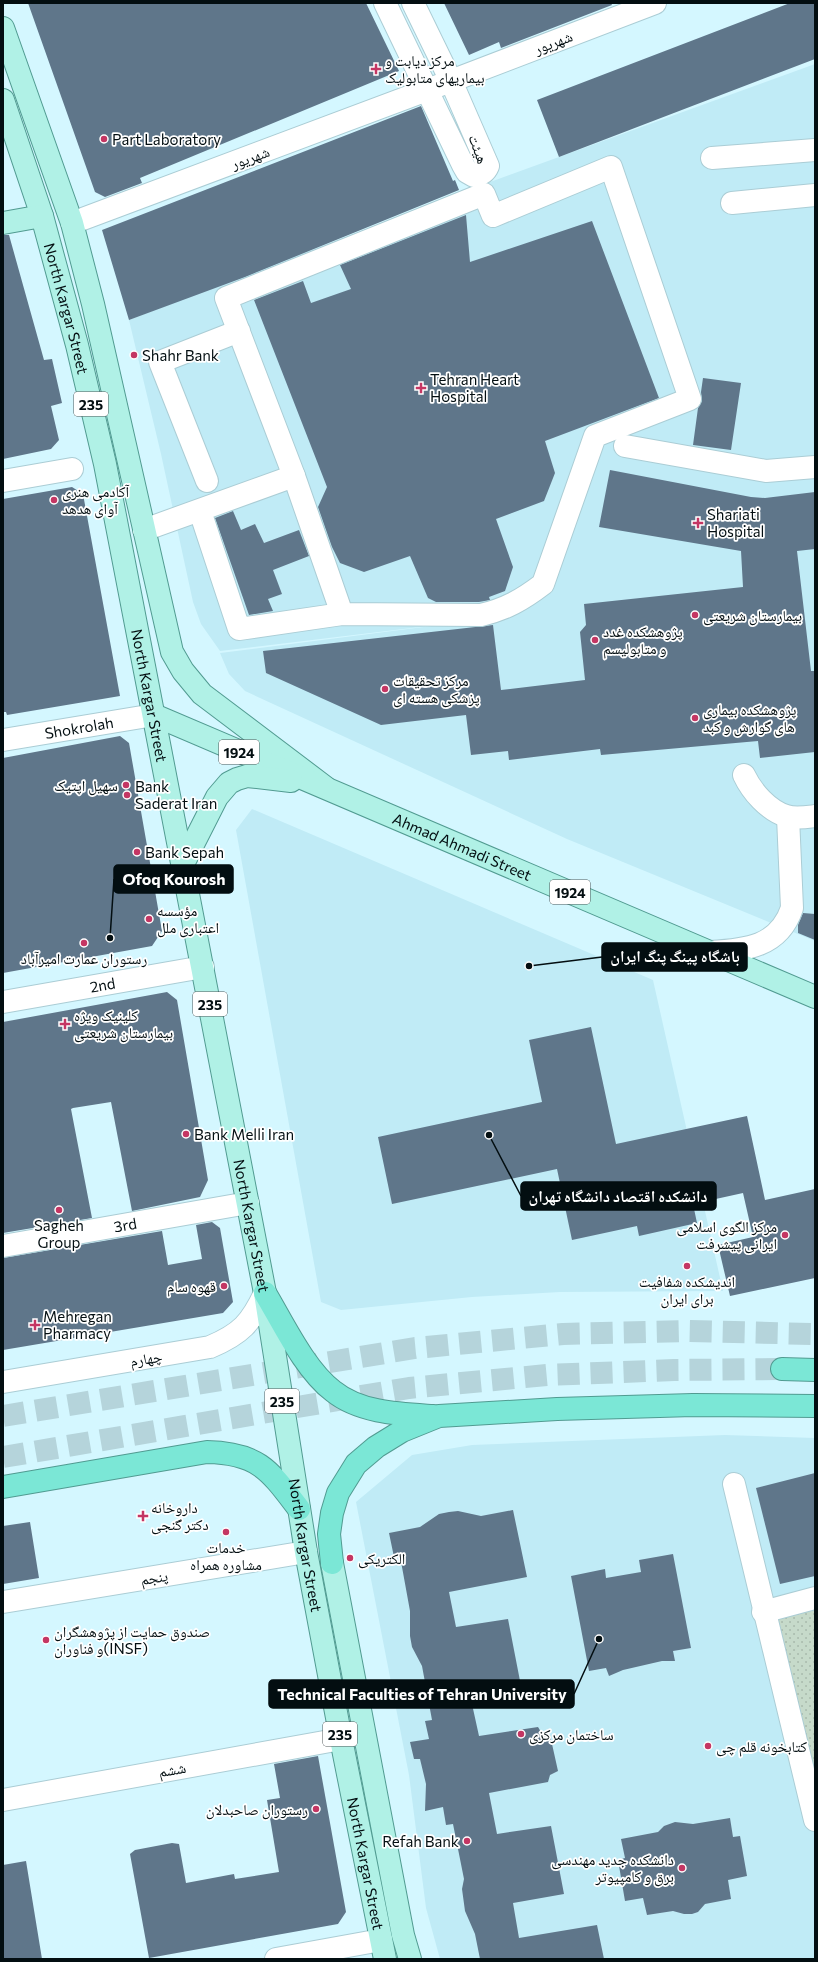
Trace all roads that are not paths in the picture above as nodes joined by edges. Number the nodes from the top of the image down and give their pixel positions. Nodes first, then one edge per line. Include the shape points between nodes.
1 (385, 3) edge
2 (413, 3) edge
3 (655, 3) edge
4 (3, 28) edge
5 (451, 82) junction
6 (428, 90) junction
7 (3, 100) edge
8 (815, 150) edge
9 (712, 158) dead end
10 (815, 195) edge
11 (732, 203) dead end
12 (42, 216) junction
13 (3, 223) edge
14 (72, 223) junction
15 (239, 332) junction
16 (625, 446) dead end
17 (815, 468) edge
18 (72, 469) dead end
19 (294, 476) junction
20 (3, 481) edge
21 (207, 481) dead end
22 (200, 511) junction
23 (144, 530) junction
24 (342, 614) junction
25 (154, 715) junction
26 (3, 740) edge
27 (744, 775) dead end
28 (325, 787) junction
29 (815, 816) edge
30 (788, 817) junction
31 (183, 864) junction
32 (710, 952) junction
33 (203, 967) junction
34 (815, 997) edge
35 (3, 1002) edge
36 (248, 1203) junction
37 (3, 1246) edge
38 (265, 1293) junction
39 (782, 1369) tunnel mouth
40 (815, 1370) edge
41 (3, 1382) edge
42 (815, 1406) edge
43 (439, 1416) junction
44 (734, 1484) dead end
45 (3, 1487) edge
46 (299, 1509) junction
47 (306, 1552) junction
48 (332, 1563) joint
49 (815, 1598) edge
50 (3, 1602) edge
51 (764, 1612) junction
52 (341, 1739) junction
53 (3, 1800) edge
54 (815, 1820) edge
55 (383, 1949) edge
56 (276, 1959) edge
57 (410, 1959) edge

1 - 6 street, هیئت
2 - 5 street, هیئت
3 - 5 street, شهریور
4 - 14 main road, North Kargar Street
5 - 6 street, شهریور
5 - 6 street, هیئت via 488,166 480,175 474,176 467,172
6 - 14 street, شهریور
7 - 12 main road, North Kargar Street / 235
8 - 9 street
10 - 11 street
12 - 13 main road
12 - 25 main road, North Kargar Street / 235 via 77,345 105,464
14 - 23 main road, North Kargar Street
15 - 19 street
15 - 21 street via 160,362
15 - 24 street via 226,298 484,194 492,216 611,167 690,399 595,436 542,584 526,597 501,611 481,615
16 - 17 street via 766,470
18 - 20 street
19 - 22 street
19 - 24 street
22 - 23 street
22 - 24 street via 239,629
23 - 28 main road, North Kargar Street via 172,652 191,682 202,694
25 - 26 street, Shokrolah
25 - 28 main road, Ahmad Ahmadi Street / 1924
25 - 31 main road, North Kargar Street / 235
27 - 30 street via 750,788 772,810
28 - 31 main road via 247,776 229,783 218,797
28 - 32 main road, Ahmad Ahmadi Street / 1924
29 - 30 street
30 - 32 street via 792,908 789,917 781,930 770,939 742,950
31 - 33 main road, North Kargar Street / 235
32 - 34 main road, Ahmad Ahmadi Street / 1924
33 - 35 street, 2nd
33 - 36 main road, North Kargar Street / 235
36 - 37 street, 3rd
36 - 38 main road, North Kargar Street / 235
38 - 41 street, چهارم via 256,1313 244,1327 228,1340 210,1348
38 - 43 highway via 295,1344 317,1375 334,1392 367,1408 401,1414
38 - 46 main road, North Kargar Street / 235
39 - 40 highway
42 - 43 highway via 653,1406
43 - 48 highway via 402,1431 376,1447 356,1464 338,1493 332,1513 329,1534
44 - 51 street
45 - 46 highway via 207,1452 225,1452 265,1468
46 - 47 main road, North Kargar Street / 235
47 - 50 street, پنجم
47 - 52 main road, North Kargar Street / 235
48 - 57 main road, North Kargar Street / 235 via 403,1935
49 - 51 street
51 - 54 street
52 - 53 street, ششم
52 - 55 main road, North Kargar Street / 235
55 - 56 street

